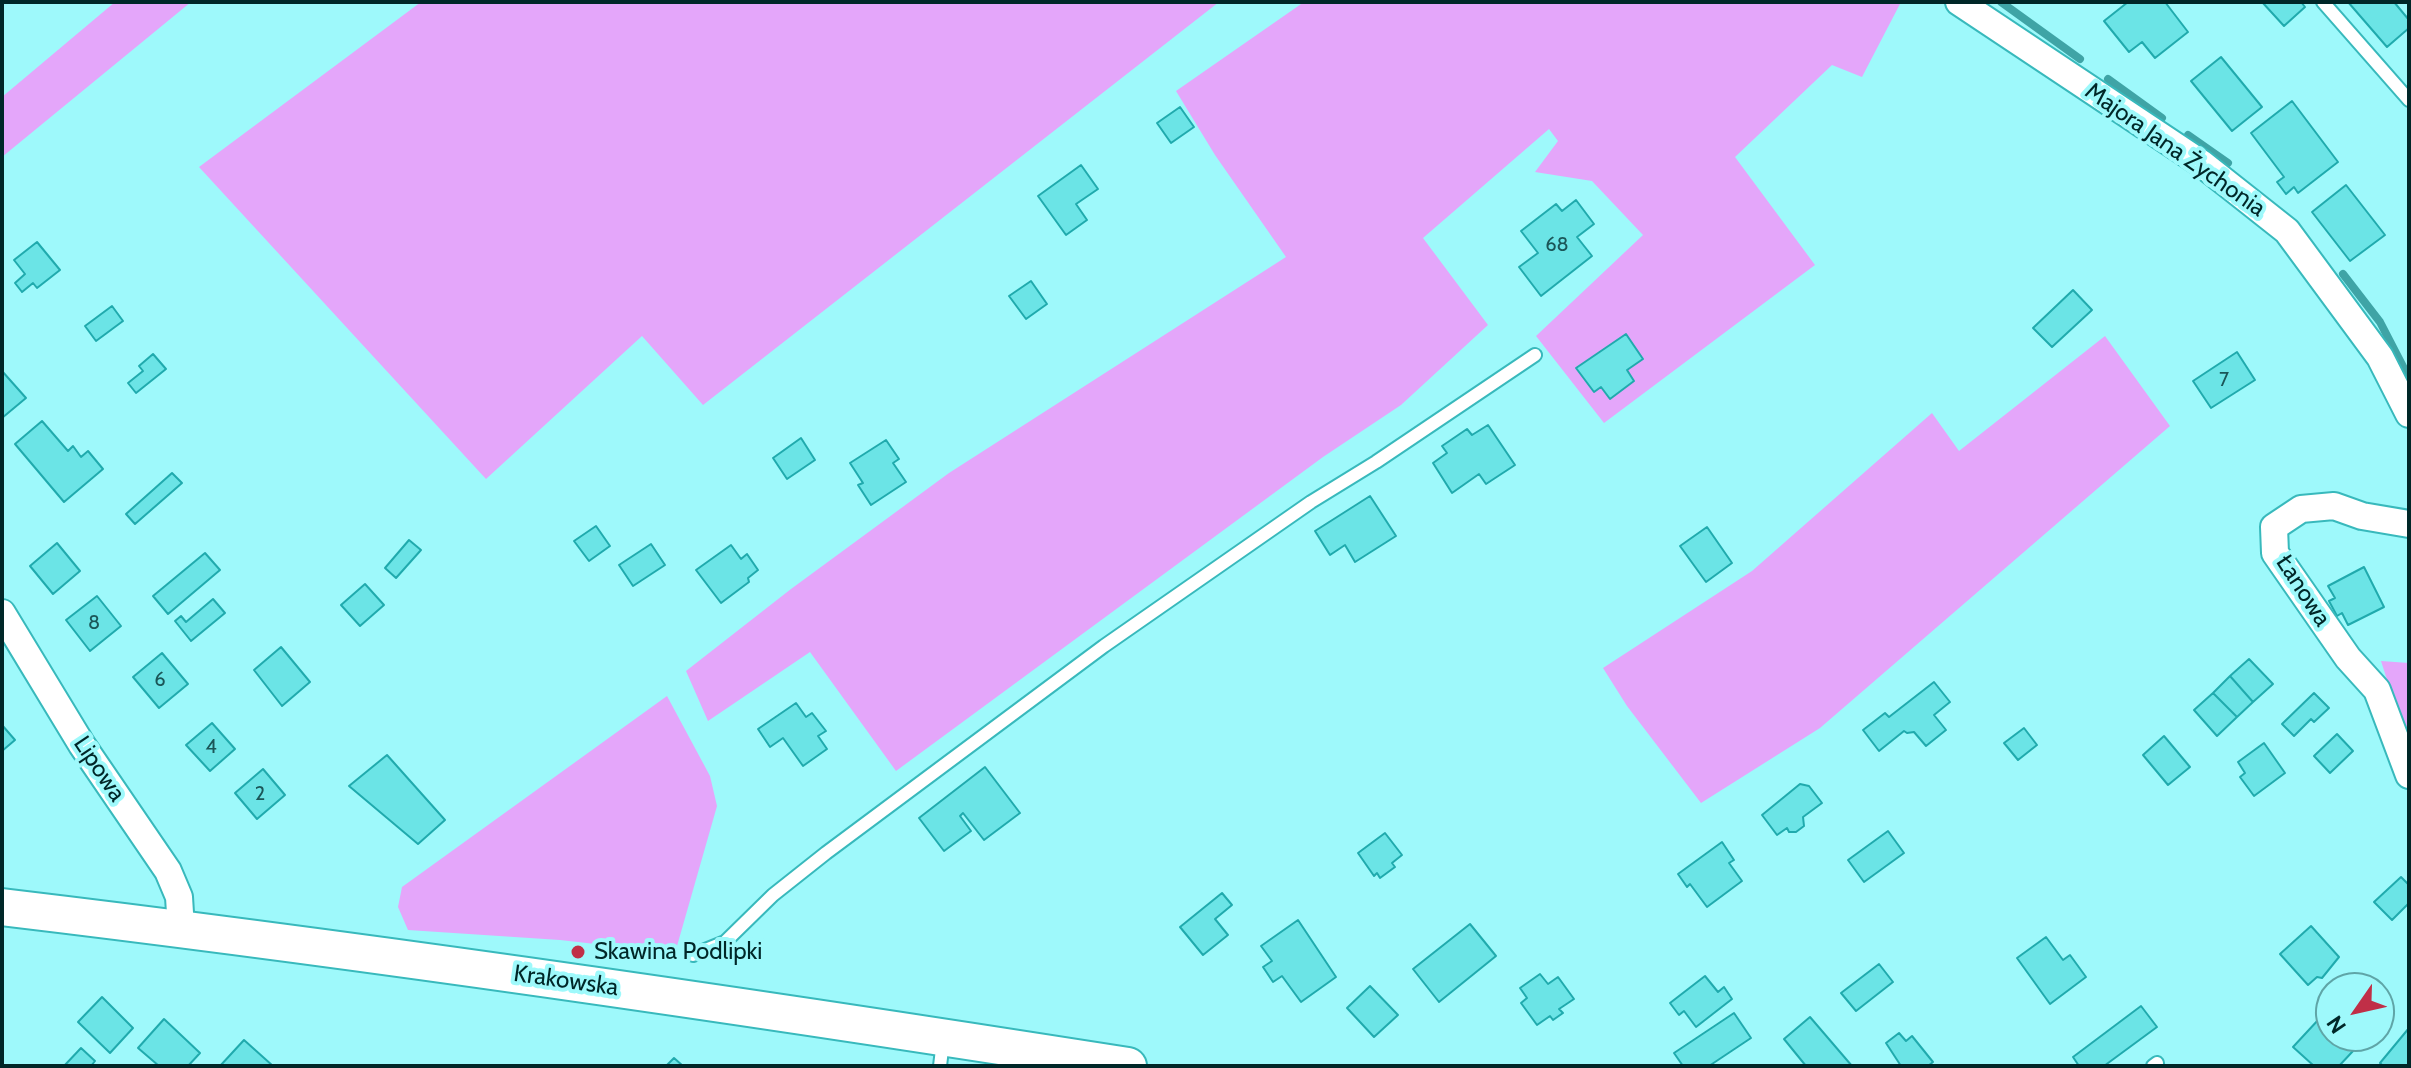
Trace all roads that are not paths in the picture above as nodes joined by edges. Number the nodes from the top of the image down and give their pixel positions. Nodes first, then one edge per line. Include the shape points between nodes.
1 (1959, 2) edge
2 (2323, 2) edge
3 (2409, 100) edge
4 (1535, 355) dead end
5 (2409, 414) edge
6 (2409, 524) edge
7 (2, 613) edge
8 (2409, 775) edge
9 (2, 907) edge
10 (181, 929) junction
11 (693, 955) dead end
12 (942, 1052) edge
13 (1128, 1066) edge

1 - 5 street, Majora Jana Żychonia via 2201,163 2287,231 2380,357
2 - 3 lane
4 - 11 lane via 1104,646 826,853 725,942
6 - 8 street, Łanowa via 2334,506 2301,509 2274,527 2275,553 2348,658 2377,690
7 - 10 street, Lipowa via 82,745 168,871 179,897
9 - 10 main road, Krakowska
10 - 12 main road, Krakowska via 567,981
12 - 13 main road, Krakowska

